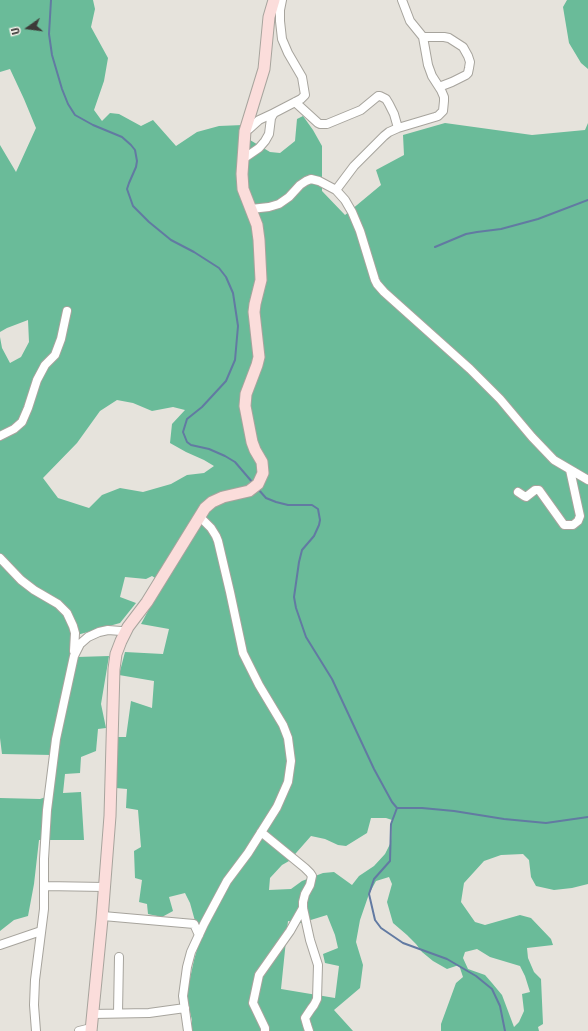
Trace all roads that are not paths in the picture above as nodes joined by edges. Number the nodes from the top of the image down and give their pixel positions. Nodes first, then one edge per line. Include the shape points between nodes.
1 (274, 0) edge
2 (282, 0) edge
3 (402, 0) edge
4 (423, 37) junction
5 (439, 87) junction
6 (295, 102) junction
7 (274, 113) junction
8 (398, 128) junction
9 (245, 131) junction
10 (242, 159) junction
11 (336, 190) junction
12 (251, 209) junction
13 (67, 311) dead end
14 (0, 436) edge
15 (570, 470) junction
16 (588, 480) edge
17 (518, 492) dead end
18 (199, 516) junction
19 (0, 558) edge
20 (126, 632) junction
21 (74, 656) junction
22 (261, 832) junction
23 (44, 886) junction
24 (105, 886) junction
25 (303, 908) junction
26 (103, 916) junction
27 (41, 931) junction
28 (199, 935) junction
29 (0, 945) edge
30 (119, 957) dead end
31 (185, 1008) junction
32 (118, 1013) junction
33 (92, 1014) junction
34 (91, 1030) edge
35 (36, 1031) edge
36 (79, 1031) edge
37 (188, 1031) edge
38 (265, 1031) edge
39 (309, 1031) edge

1 - 9 street via 264,69
2 - 6 street via 282,39 302,76 305,94
3 - 4 street via 410,21
4 - 5 street via 428,65
4 - 5 street via 449,38 463,47 470,62 466,75
5 - 8 street via 444,97 442,112 435,117
6 - 7 street
6 - 8 street via 318,123 327,124 361,110 380,96 389,104
7 - 9 street
7 - 10 street via 265,141
8 - 11 street via 380,139 354,166
9 - 10 street
10 - 12 street via 244,189
11 - 12 street via 319,181 306,180 279,204
11 - 15 street via 345,200 358,224 375,280 380,288 470,369 500,399 532,438 549,455
12 - 18 street via 257,224 261,266 261,280 254,312 259,357 245,402 252,442 264,471 256,486 247,492 216,500
13 - 14 street via 61,339 54,355 37,380 22,422
15 - 16 street
15 - 17 street via 580,516 573,524 564,525 539,490 526,497
18 - 20 street
18 - 22 street via 213,531 220,548 243,654 288,738 291,761 288,782 277,807
19 - 21 street via 21,580 58,604 67,613 75,633
20 - 21 street via 108,630 88,637 80,644
20 - 24 street via 116,654 114,669 110,816
21 - 23 street via 56,739 47,810
22 - 25 street via 310,873 312,879 303,900
22 - 28 street via 227,881
23 - 24 street
23 - 27 street
24 - 26 street
25 - 38 street via 259,975 253,1002
25 - 39 street via 318,965 317,1000 305,1018
26 - 28 street via 194,924
26 - 33 street
27 - 29 street
27 - 35 street via 35,980
28 - 31 street via 187,967 183,996
30 - 32 street
31 - 32 street via 148,1013
31 - 37 street
32 - 33 street
33 - 34 street
34 - 36 street

